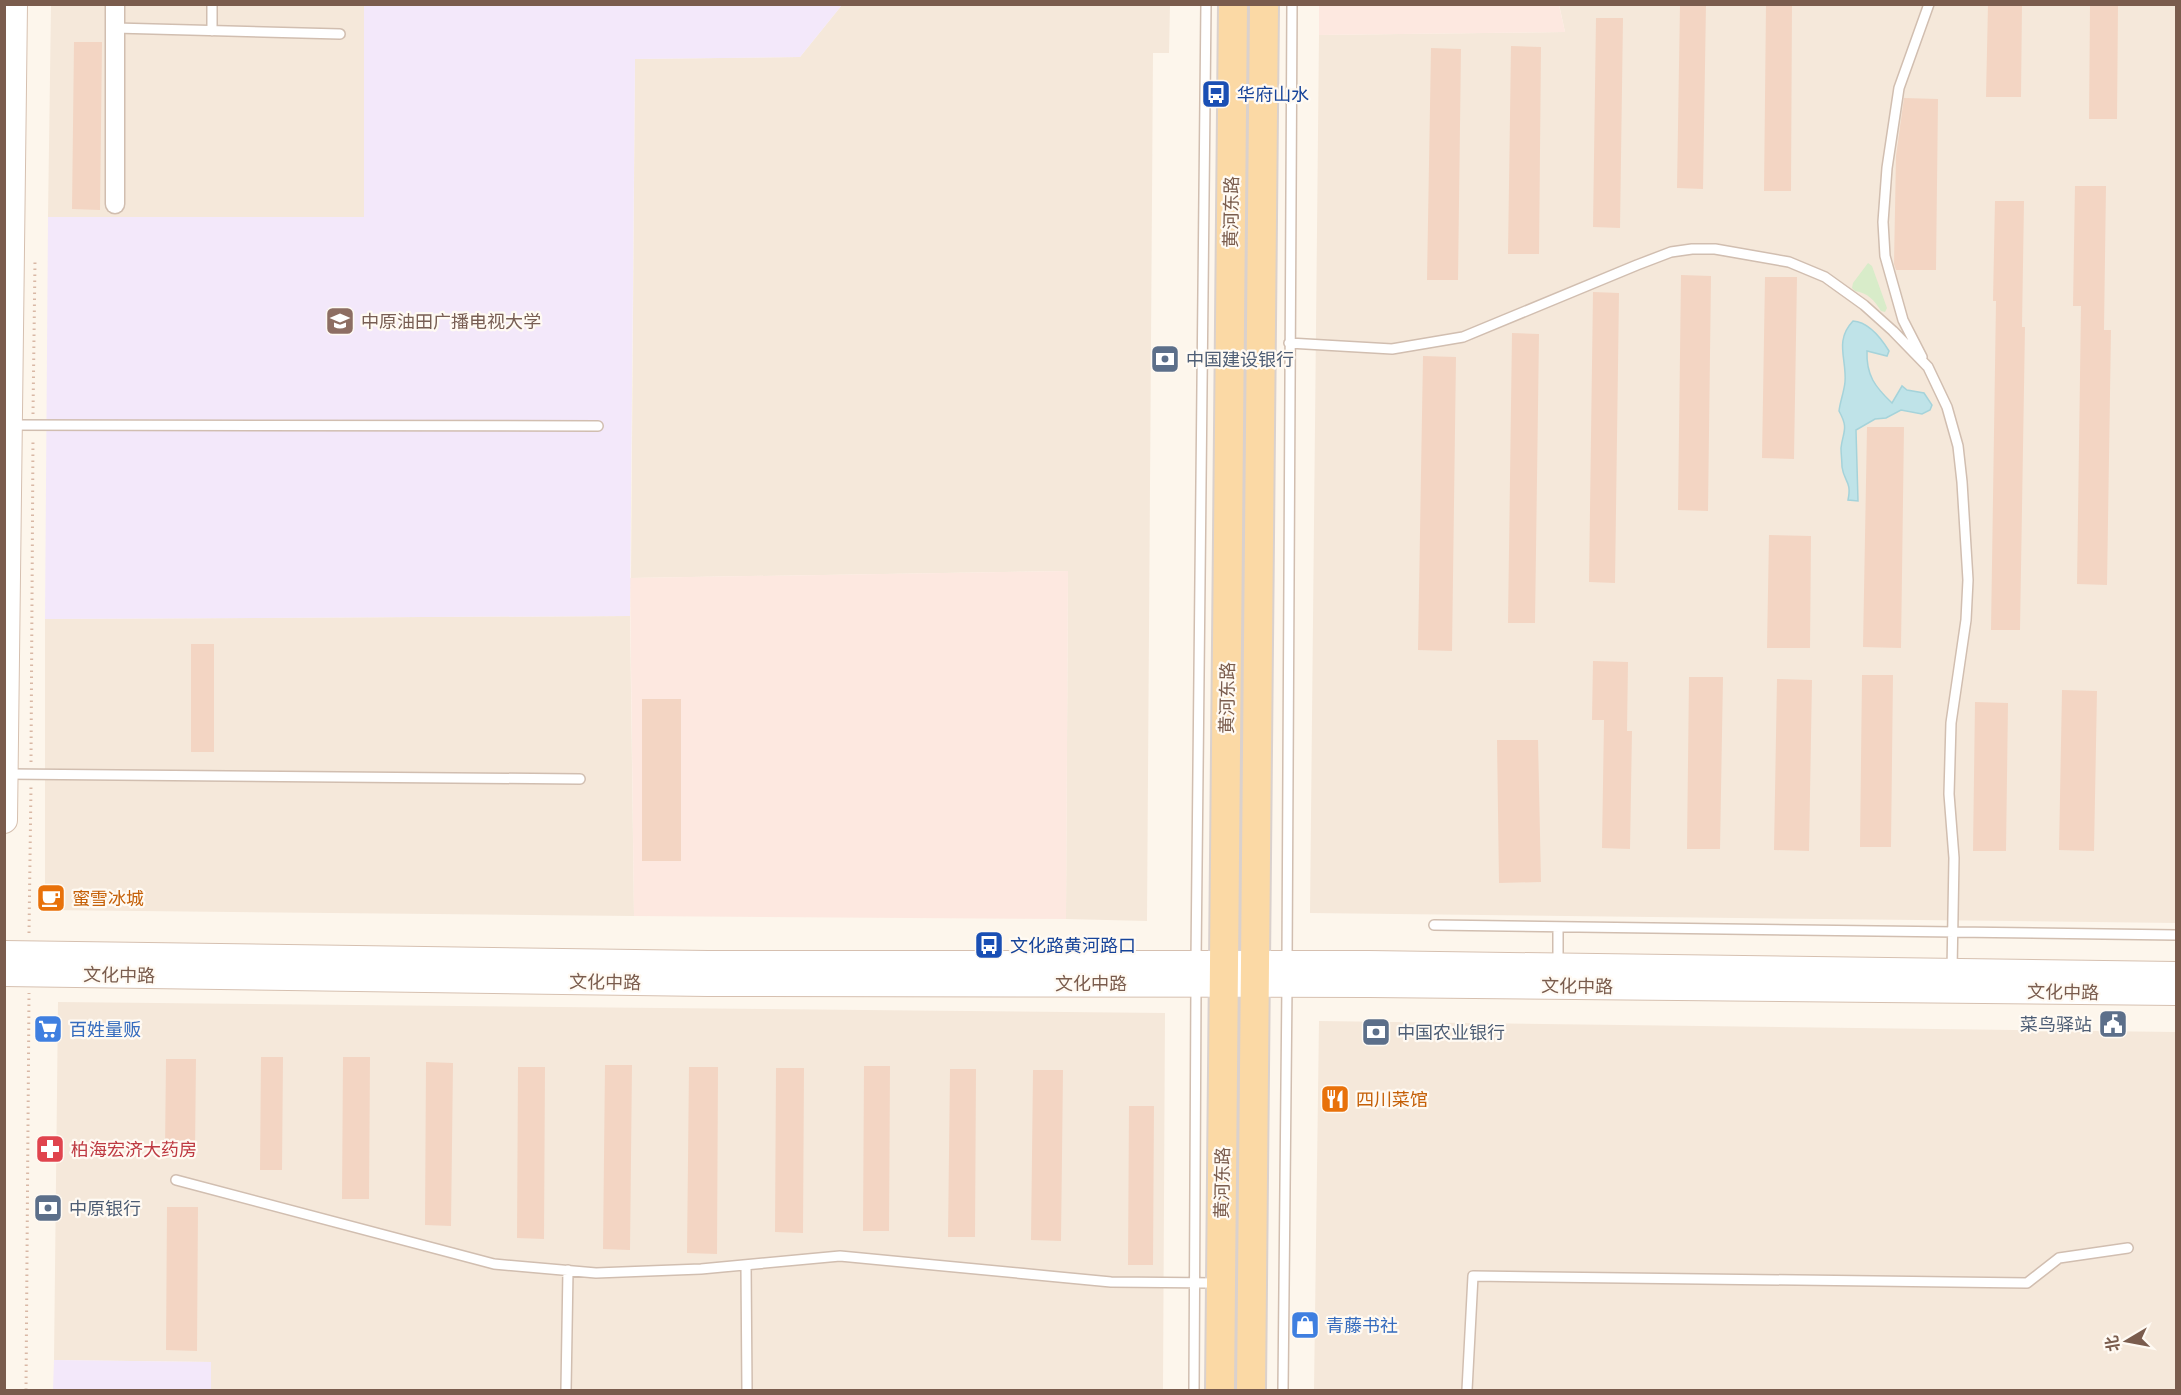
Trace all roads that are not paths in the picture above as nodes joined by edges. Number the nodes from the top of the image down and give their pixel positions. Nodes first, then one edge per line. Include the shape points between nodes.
1 (15, 4) edge
2 (115, 4) edge
3 (212, 4) edge
4 (1206, 4) edge
5 (1233, 4) edge
6 (1264, 4) edge
7 (1292, 4) edge
8 (1929, 4) edge
9 (115, 28) junction
10 (212, 31) junction
11 (340, 34) dead end
12 (115, 204) dead end
13 (1289, 343) junction
14 (1928, 367) junction
15 (21, 425) junction
16 (598, 426) dead end
17 (6, 569) edge
18 (5, 774) edge
19 (580, 779) dead end
20 (4, 820) edge
21 (1434, 925) dead end
22 (1558, 927) junction
23 (1953, 932) junction
24 (2176, 934) edge
25 (17, 964) edge
26 (1558, 967) junction
27 (1952, 972) junction
28 (1196, 974) junction
29 (1224, 974) junction
30 (1255, 974) junction
31 (1287, 974) junction
32 (2176, 975) edge
33 (2176, 992) edge
34 (176, 1180) dead end
35 (2128, 1248) dead end
36 (746, 1265) junction
37 (568, 1270) junction
38 (1208, 1282) junction
39 (566, 1390) edge
40 (747, 1390) edge
41 (1194, 1390) edge
42 (1220, 1390) edge
43 (1251, 1390) edge
44 (1283, 1390) edge
45 (1467, 1390) edge

1 - 15 street
2 - 9 street
3 - 10 lane
4 - 28 lane
5 - 29 main road, 黄河东路
6 - 30 main road, 黄河东路
7 - 13 lane
8 - 14 lane via 1899,88 1883,222 1886,255 1903,320
9 - 10 lane
9 - 12 street
10 - 11 lane
13 - 14 lane via 1392,349 1463,337 1671,252 1714,249 1789,262 1825,277 1864,305
13 - 31 lane
14 - 23 lane via 1947,407 1958,446 1966,528 1966,620 1949,763
15 - 16 lane
15 - 17 street
17 - 18 street
18 - 19 lane
18 - 20 street
21 - 22 lane
22 - 23 lane
22 - 26 lane
23 - 24 lane
23 - 27 lane
25 - 28 street, 文化中路 via 708,983
26 - 27 street, 文化中路
26 - 31 street, 文化中路
27 - 32 street, 文化中路
28 - 29 street, 文化中路
28 - 38 lane
29 - 30 street, 文化中路
29 - 38 main road, 黄河东路
30 - 31 street, 文化中路
30 - 43 main road, 黄河东路
31 - 33 street, 文化中路
31 - 44 lane
34 - 37 lane via 494,1264
35 - 45 lane via 2059,1258 2027,1283 1473,1276
36 - 37 lane via 596,1273
36 - 38 lane via 840,1256 1111,1282
36 - 40 lane
37 - 39 lane
38 - 41 lane
38 - 42 main road, 黄河东路

